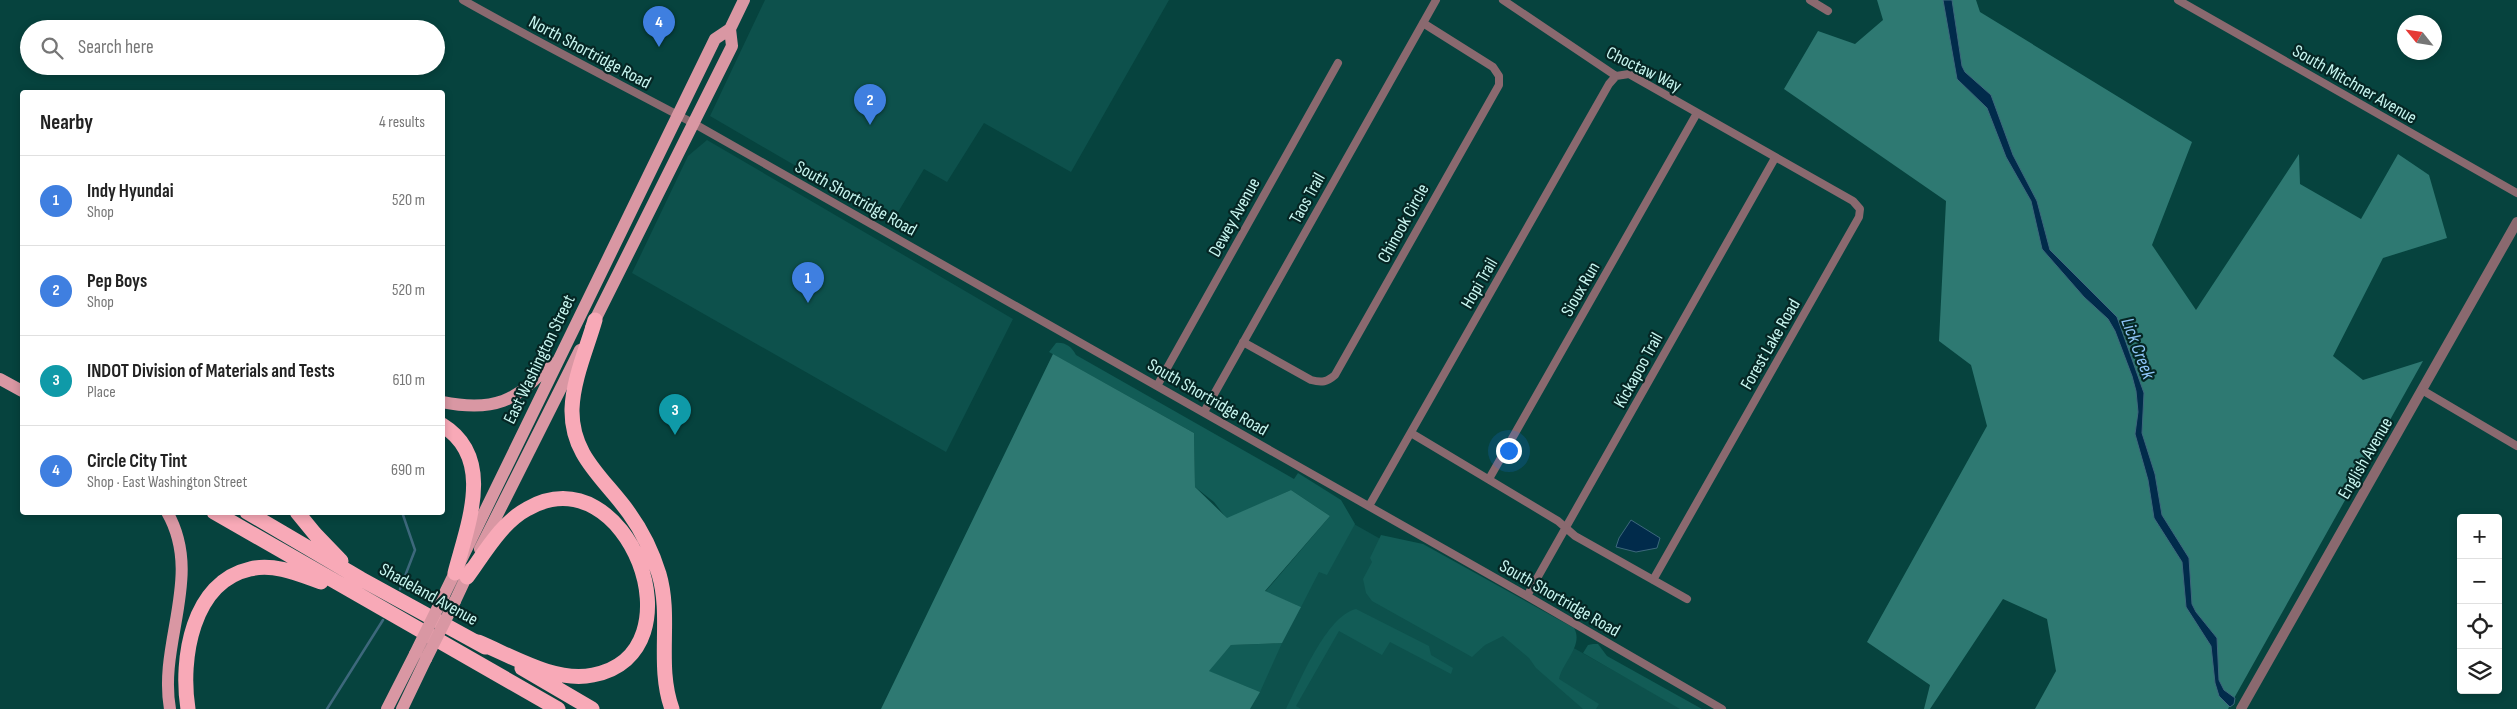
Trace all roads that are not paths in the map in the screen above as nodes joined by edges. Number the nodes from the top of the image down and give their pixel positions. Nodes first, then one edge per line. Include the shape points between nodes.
1 (463, 0) edge
2 (744, 0) edge
3 (1436, 0) edge
4 (1503, 0) edge
5 (1810, 0) edge
6 (2178, 0) edge
7 (1828, 11) dead end
8 (1423, 23) junction
9 (730, 29) junction
10 (1338, 63) dead end
11 (1616, 76) junction
12 (1697, 113) junction
13 (679, 115) junction
14 (693, 123) junction
15 (1775, 158) junction
16 (2517, 193) edge
17 (2517, 222) edge
18 (595, 320) junction
19 (1243, 342) junction
20 (564, 345) junction
21 (0, 379) edge
22 (1157, 386) junction
23 (20, 390) edge
24 (2422, 390) junction
25 (445, 402) edge
26 (1204, 412) junction
27 (445, 427) edge
28 (1411, 433) junction
29 (2517, 446) edge
30 (1489, 479) junction
31 (1369, 506) junction
32 (168, 515) edge
33 (219, 515) edge
34 (252, 515) edge
35 (299, 515) edge
36 (1566, 528) junction
37 (461, 575) junction
38 (361, 579) junction
39 (1653, 580) junction
40 (357, 594) junction
41 (1527, 596) junction
42 (1687, 599) dead end
43 (478, 642) junction
44 (420, 657) junction
45 (478, 664) junction
46 (170, 709) edge
47 (188, 709) edge
48 (387, 709) edge
49 (402, 709) edge
50 (537, 709) edge
51 (558, 709) edge
52 (592, 709) edge
53 (672, 709) edge
54 (1722, 709) edge
55 (2241, 709) edge

1 - 13 street, North Shortridge Road via 562,56
2 - 9 main road, East Washington Street
3 - 8 street, Taos Trail
4 - 11 street, Choctaw Way
5 - 7 street
6 - 16 street, South Mitchner Avenue
8 - 19 street, Taos Trail
8 - 19 street, Chinook Circle via 1493,66 1499,76 1499,84 1335,375 1320,382
9 - 13 main road, East Washington Street via 715,39
9 - 14 main road, East Washington Street via 732,46
10 - 22 street, Dewey Avenue
11 - 12 street, Choctaw Way via 1633,76
11 - 28 street, Hopi Trail
12 - 15 street, Choctaw Way
12 - 30 street, Sioux Run
13 - 14 street, South Shortridge Road
13 - 20 main road, East Washington Street
14 - 18 main road, East Washington Street
14 - 22 street, South Shortridge Road
15 - 36 street, Kickapoo Trail
15 - 39 street, Forest Lake Road via 1853,201 1860,209 1859,217
17 - 24 street, English Avenue
18 - 37 main road, East Washington Street
18 - 53 highway via 573,398 574,429 582,455 633,519 654,559 665,608 664,669
19 - 26 street, Taos Trail
20 - 25 main road via 535,382 511,398 479,407
20 - 37 main road, East Washington Street
21 - 23 main road
22 - 26 street, South Shortridge Road
24 - 29 street
24 - 55 street, English Avenue
26 - 31 street, South Shortridge Road
27 - 37 highway via 465,446 475,482
28 - 30 street
28 - 31 street, Hopi Trail
30 - 36 street
31 - 41 street, South Shortridge Road
32 - 46 main road via 178,534 183,564 182,589 169,656
33 - 40 highway, Shadeland Avenue
34 - 38 highway, Shadeland Avenue
35 - 38 highway
36 - 39 street
36 - 41 street, Kickapoo Trail
37 - 43 highway via 526,509 553,499 572,499 598,508 618,528 638,560 648,598 646,629 636,648 619,665 594,675 577,676 547,670
37 - 44 main road, East Washington Street, bridge
38 - 43 highway, Shadeland Avenue
39 - 42 street
40 - 45 highway, Shadeland Avenue
40 - 47 highway via 295,572 268,568 251,568 223,581 206,600 192,635 186,675
41 - 54 street, South Shortridge Road
43 - 52 highway, Shadeland Avenue
44 - 48 main road, East Washington Street
44 - 49 main road, East Washington Street
45 - 50 highway
45 - 51 highway, Shadeland Avenue

